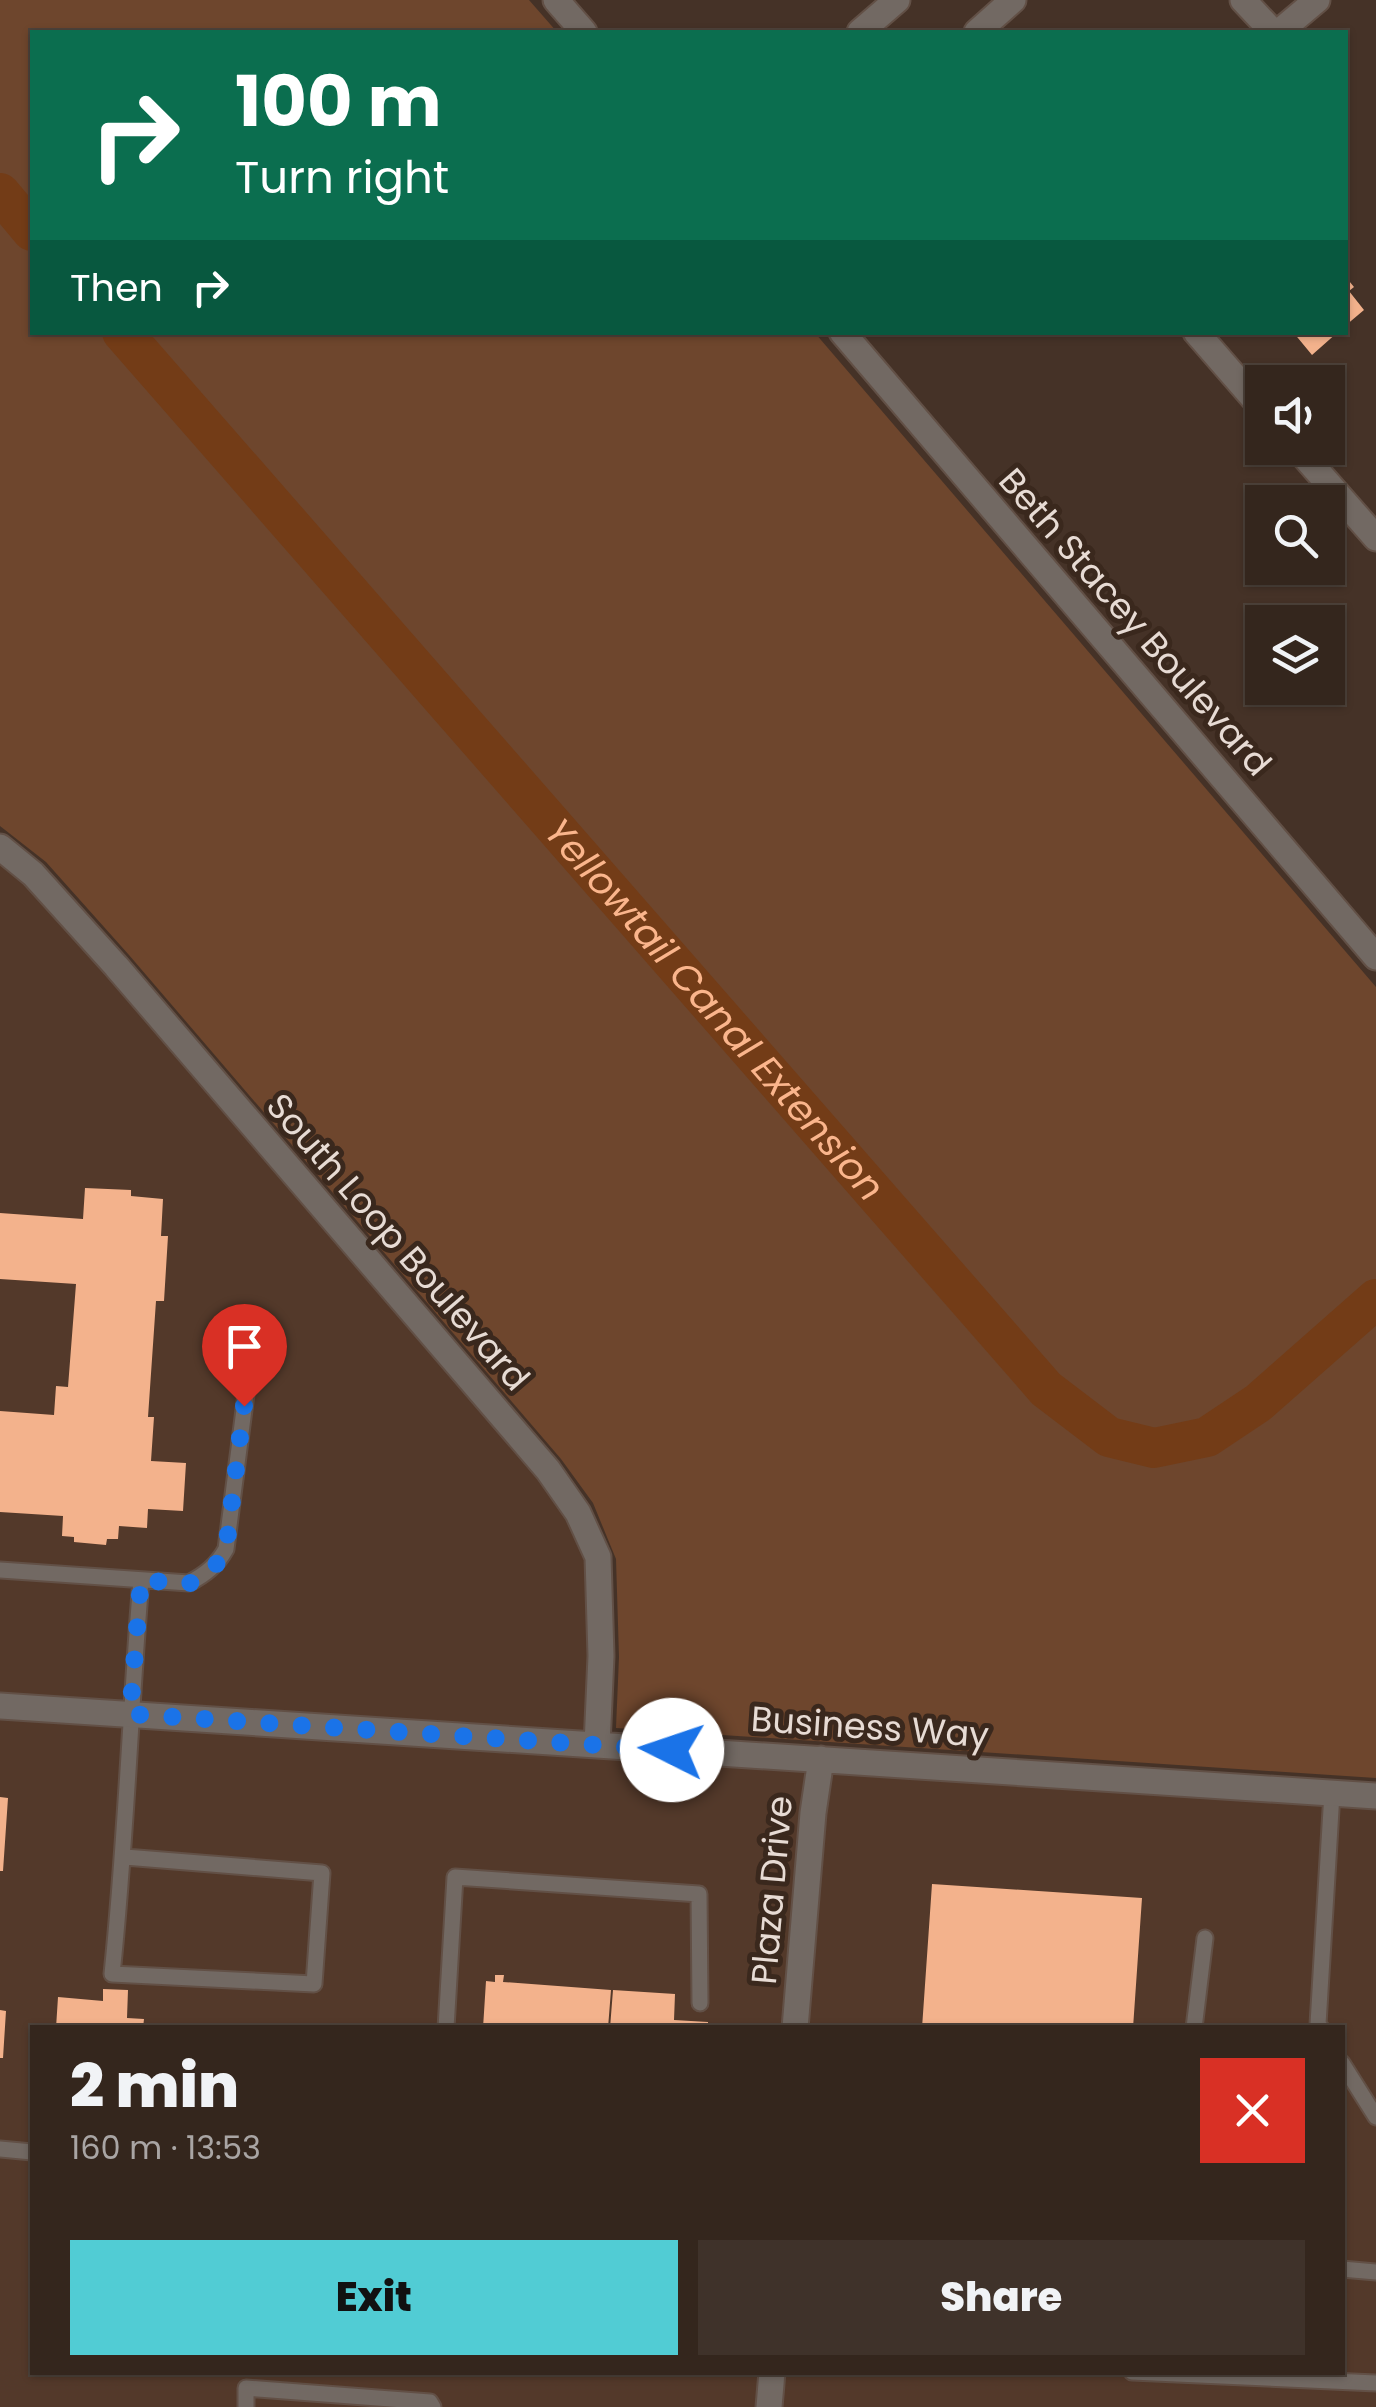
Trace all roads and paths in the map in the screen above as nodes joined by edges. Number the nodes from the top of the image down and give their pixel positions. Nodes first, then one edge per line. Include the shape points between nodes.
1 (556, 0) edge
2 (897, 0) edge
3 (1013, 0) edge
4 (1244, 0) edge
5 (1318, 0) edge
6 (582, 30) edge
7 (862, 30) edge
8 (979, 30) edge
9 (1274, 30) edge
10 (1279, 30) edge
11 (845, 335) edge
12 (1199, 335) edge
13 (1245, 388) edge
14 (1312, 465) edge
15 (1376, 538) edge
16 (0, 847) edge
17 (1376, 956) edge
18 (249, 1371) dead end
19 (0, 1570) edge
20 (141, 1580) junction
21 (0, 1706) edge
22 (130, 1714) junction
23 (598, 1745) junction
24 (821, 1759) junction
25 (1332, 1793) junction
26 (1376, 1796) edge
27 (124, 1858) junction
28 (1205, 1938) dead end
29 (700, 2003) dead end
30 (446, 2025) edge
31 (795, 2025) edge
32 (1194, 2025) edge
33 (1320, 2025) edge
34 (1345, 2068) edge
35 (1376, 2117) edge
36 (0, 2149) edge
37 (30, 2152) edge
38 (1345, 2269) edge
39 (1376, 2272) edge
40 (772, 2375) edge
41 (1199, 2375) edge
42 (1376, 2383) edge
43 (246, 2407) edge
44 (433, 2407) edge
45 (770, 2407) edge

1 - 6 street
2 - 7 street
3 - 8 street
4 - 9 street
5 - 10 street
11 - 17 street, Beth Stacey Boulevard
12 - 13 street
14 - 15 street
16 - 23 street, South Loop Boulevard via 116,966 578,1513 598,1557
18 - 20 lane via 226,1549 189,1584
19 - 20 lane
20 - 22 lane
21 - 22 street, Business Way
22 - 23 street, Business Way
22 - 27 lane
23 - 24 street, Business Way
24 - 25 street, Business Way
24 - 31 street, Plaza Drive
25 - 26 street, Business Way
25 - 33 lane
27 - 27 lane via 112,1974 314,1984 322,1872
28 - 32 lane
29 - 30 lane via 699,1894 455,1877
34 - 35 lane
36 - 37 lane
38 - 39 lane
40 - 45 street
41 - 42 lane
43 - 44 lane via 246,2388

